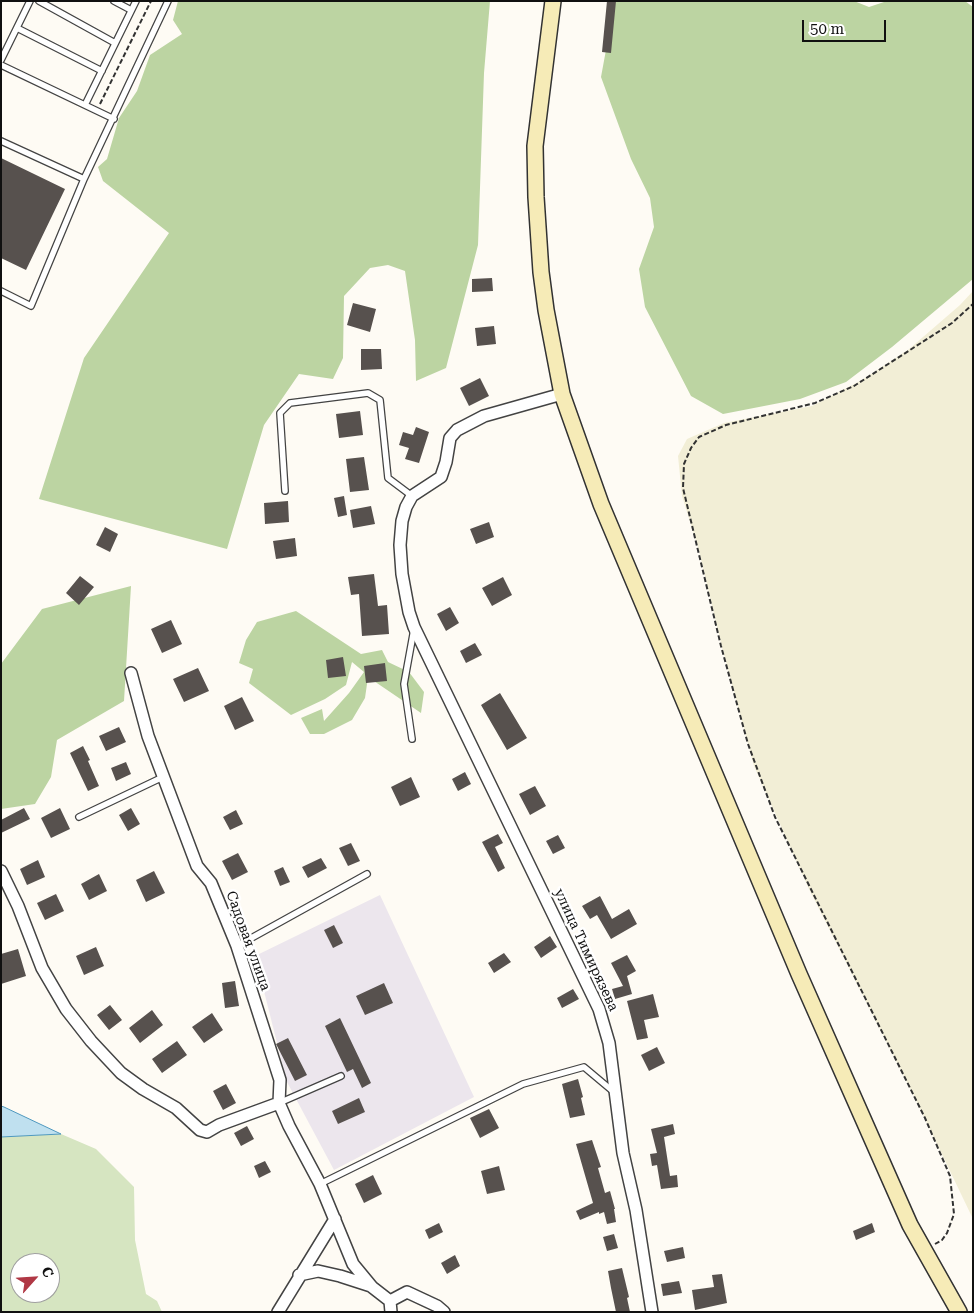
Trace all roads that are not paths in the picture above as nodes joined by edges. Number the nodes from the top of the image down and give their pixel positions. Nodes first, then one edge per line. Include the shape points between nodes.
1 (30, 1) edge
2 (39, 1) edge
3 (114, 1) edge
4 (136, 1) edge
5 (168, 1) edge
6 (553, 1) edge
7 (131, 10) junction
8 (17, 28) junction
9 (115, 43) junction
10 (1, 60) edge
11 (1, 65) edge
12 (102, 71) junction
13 (85, 105) junction
14 (114, 119) junction
15 (1, 141) edge
16 (84, 179) junction
17 (1, 291) edge
18 (562, 394) junction
19 (285, 491) dead end
20 (412, 496) junction
21 (414, 627) junction
22 (131, 673) dead end
23 (412, 739) dead end
24 (163, 777) junction
25 (79, 817) dead end
26 (1, 871) edge
27 (367, 874) dead end
28 (237, 946) junction
29 (341, 1076) dead end
30 (616, 1094) junction
31 (279, 1103) junction
32 (320, 1184) junction
33 (335, 1219) junction
34 (299, 1275) junction
35 (372, 1287) junction
36 (390, 1307) edge
37 (278, 1312) edge
38 (444, 1312) edge
39 (652, 1312) edge
40 (959, 1312) edge

1 - 8 lane
2 - 9 lane
3 - 7 lane
4 - 7 lane
5 - 14 lane
6 - 18 main road via 535,146 536,197 546,310
7 - 9 lane
8 - 10 lane
8 - 12 lane
9 - 12 lane
11 - 13 lane
12 - 13 lane
13 - 14 lane
14 - 16 lane
15 - 16 lane
16 - 17 lane via 31,306
18 - 20 street via 484,416 457,430 450,438 441,477
18 - 40 main road via 601,504 807,992 910,1225
19 - 20 lane via 280,413 290,403 368,393 380,400 388,478
20 - 21 street, улица Тимирязева via 404,514 400,545 402,574
21 - 23 lane via 404,684
21 - 30 street, улица Тимирязева via 599,1009 609,1043
22 - 24 street, Садовая улица
24 - 25 lane
24 - 28 street, Садовая улица via 197,866 211,883
26 - 31 street via 42,968 66,1009 121,1073 207,1132
27 - 28 lane
28 - 31 street, Садовая улица via 280,1080
29 - 31 lane
30 - 32 lane via 584,1067 522,1084
30 - 39 street, улица Тимирязева via 623,1153 636,1210
31 - 32 street, Садовая улица
32 - 33 street, Садовая улица
33 - 34 street
33 - 35 street, Садовая улица via 353,1264
34 - 35 street, Садовая улица via 318,1271
34 - 37 street
35 - 36 street, Садовая улица
36 - 38 street via 407,1292

